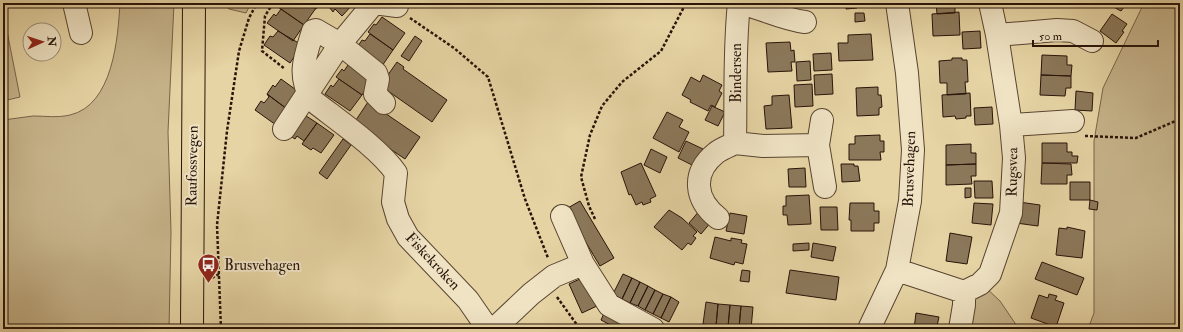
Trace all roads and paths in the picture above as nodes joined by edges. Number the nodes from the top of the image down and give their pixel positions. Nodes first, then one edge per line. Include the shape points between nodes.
1 (74, 3) edge
2 (194, 3) edge
3 (257, 3) edge
4 (273, 3) edge
5 (374, 3) edge
6 (686, 3) edge
7 (739, 3) edge
8 (898, 3) edge
9 (990, 3) edge
10 (396, 6) joint
11 (805, 22) dead end
12 (81, 33) dead end
13 (997, 35) junction
14 (1092, 41) dead end
15 (340, 44) junction
16 (306, 88) junction
17 (384, 103) dead end
18 (1180, 119) edge
19 (822, 120) dead end
20 (1068, 122) joint
21 (1011, 125) junction
22 (284, 129) dead end
23 (735, 143) junction
24 (818, 145) junction
25 (825, 187) dead end
26 (562, 216) dead end
27 (718, 218) dead end
28 (595, 219) dead end
29 (584, 264) junction
30 (897, 270) junction
31 (554, 276) junction
32 (964, 292) junction
33 (192, 329) edge
34 (221, 329) edge
35 (488, 329) edge
36 (494, 329) edge
37 (580, 329) edge
38 (653, 329) edge
39 (869, 329) edge
40 (960, 329) edge

1 - 12 street
2 - 33 main road, Raufossvegen
3 - 34 path via 249,18 239,51 227,131 218,225
4 - 16 path via 265,16 262,51
5 - 10 street
5 - 15 street
6 - 28 path via 661,51 622,82 602,106 590,135 581,178
7 - 11 street, Bindersen via 788,20
7 - 23 street, Bindersen via 735,45
8 - 30 street, Brusvehagen via 913,150 910,201
9 - 13 street, Rugsvea
10 - 31 path via 454,48 488,77 525,199
13 - 14 street via 1073,31
13 - 21 street, Rugsvea
15 - 16 street
15 - 16 street via 313,30 303,73
15 - 17 street via 376,73 378,79 375,94
16 - 22 street
16 - 35 street, Fiskekroken via 312,100 391,165 396,173 393,202 398,219 408,237 468,300
18 - 20 path via 1136,138 1084,136
19 - 24 street
20 - 21 street
21 - 32 street, Rugsvea via 1014,158 1011,212 990,274 980,284
23 - 24 street via 763,146
23 - 27 street via 716,153 702,168 698,183 700,197 706,209
24 - 25 street
26 - 29 street
29 - 31 street
29 - 38 street via 609,305
30 - 32 street
30 - 39 street, Brusvehagen
31 - 36 street
31 - 37 path via 554,293
32 - 40 street

